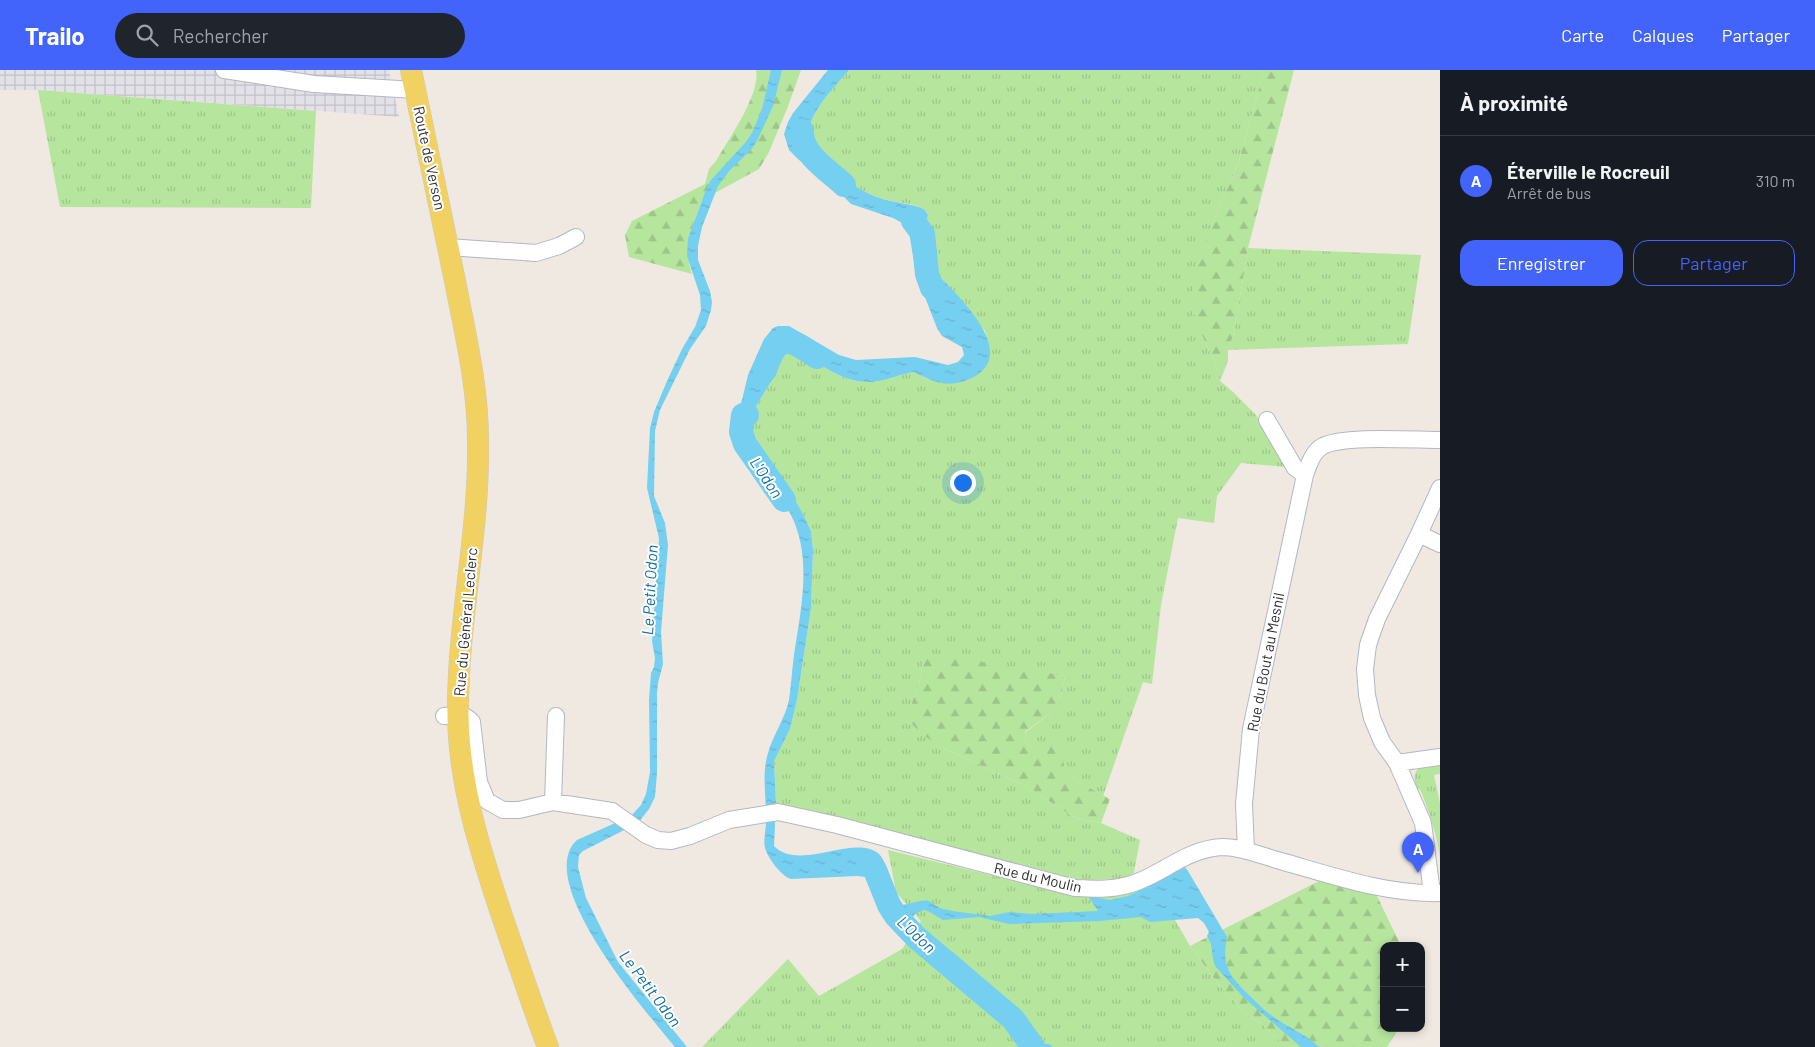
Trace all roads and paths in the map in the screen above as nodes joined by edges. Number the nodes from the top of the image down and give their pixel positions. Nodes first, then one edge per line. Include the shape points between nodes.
1 (224, 70) edge
2 (414, 80) edge
3 (576, 237) dead end
4 (448, 247) junction
5 (1267, 420) dead end
6 (1440, 440) edge
7 (1305, 475) junction
8 (1440, 488) edge
9 (1419, 534) junction
10 (1440, 544) edge
11 (451, 716) junction
12 (556, 716) dead end
13 (1440, 758) edge
14 (1396, 763) junction
15 (553, 802) junction
16 (1246, 851) junction
17 (1436, 893) edge
18 (548, 1047) edge

1 - 2 street via 314,84
2 - 4 main road, Route de Verson
3 - 4 street via 536,253
4 - 11 main road, Rue du Général Leclerc via 472,368 478,438 471,467 458,667
5 - 7 street via 1295,468
6 - 7 street, Rue du Bout au Mesnil via 1334,442 1322,446 1313,455
7 - 16 street, Rue du Bout au Mesnil via 1251,730 1244,804
8 - 9 street
9 - 10 street
9 - 14 street via 1377,619 1368,645 1365,670 1372,718
11 - 15 street via 467,717 472,722 479,782 487,801 503,810 520,810
11 - 18 main road, Rue du Général Leclerc via 472,820
12 - 15 street
13 - 14 street
14 - 17 street via 1423,822
15 - 16 street, Rue du Moulin via 612,811 646,835 671,841 729,820 778,812 1075,888 1101,890 1129,885 1181,858 1205,851 1222,847
16 - 17 street, Rue du Moulin via 1377,887

